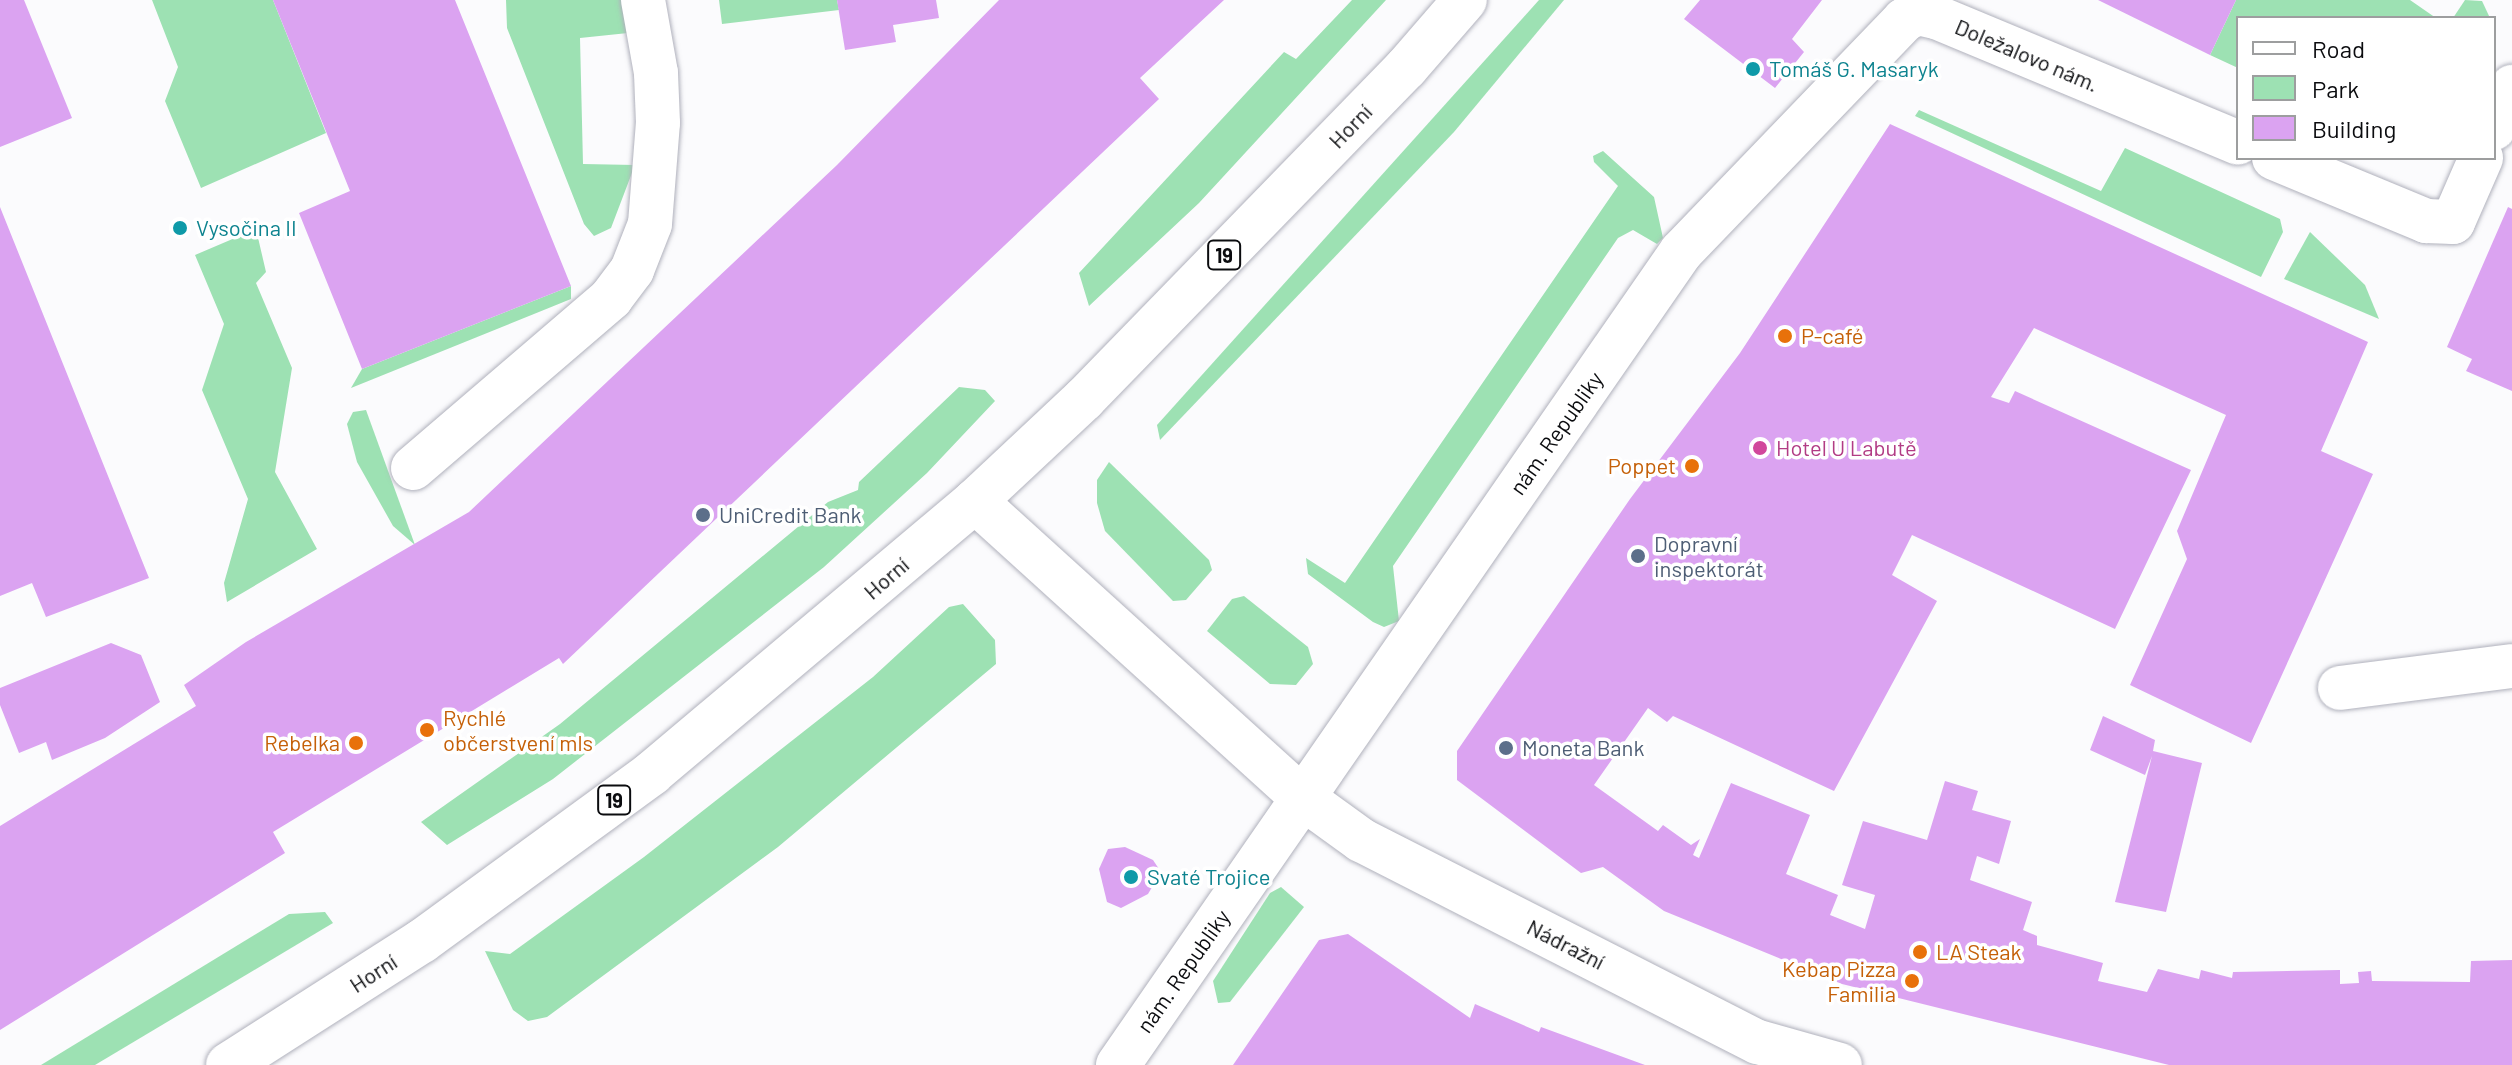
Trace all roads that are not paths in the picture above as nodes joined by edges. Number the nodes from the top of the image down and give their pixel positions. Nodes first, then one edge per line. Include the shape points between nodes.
1 (643, 0) edge
2 (1465, 0) edge
3 (2512, 87) edge
4 (1837, 90) joint
5 (2496, 123) edge
6 (2236, 142) edge
7 (2279, 160) edge
8 (2480, 160) edge
9 (413, 468) dead end
10 (975, 501) junction
11 (2512, 666) edge
12 (2340, 688) dead end
13 (1303, 798) junction
14 (228, 1065) edge
15 (1118, 1065) edge
16 (1840, 1065) edge

1 - 9 street via 656,73 658,123 650,224 632,270 611,298
2 - 10 street, Horní / 19 via 1406,68 1095,388
3 - 5 street
4 - 6 street, Doležalovo nám. via 1904,20 1918,13
4 - 13 street, nám. Republiky via 1681,252
7 - 8 street via 2426,221 2453,222
10 - 13 street
10 - 14 street, Horní / 19 via 652,773 422,941
11 - 12 street
13 - 15 street, nám. Republiky
13 - 16 street, Nádražní via 1361,840 1758,1042

